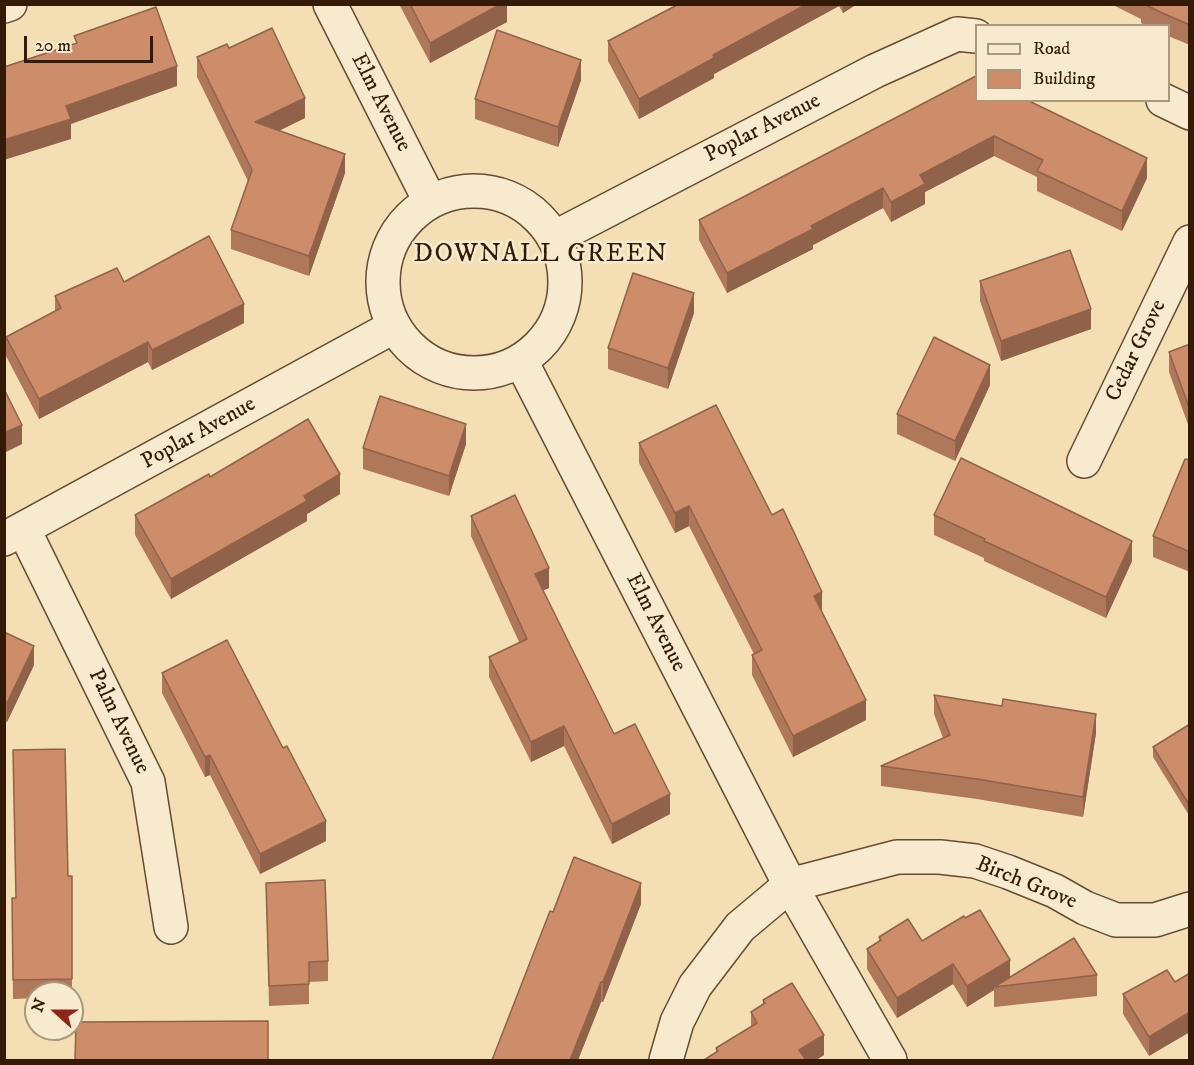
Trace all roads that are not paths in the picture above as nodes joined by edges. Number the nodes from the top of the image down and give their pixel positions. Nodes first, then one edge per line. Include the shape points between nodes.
1 (10, 4) edge
2 (330, 4) edge
3 (4, 6) edge
4 (975, 36) edge
5 (1167, 102) edge
6 (1190, 113) edge
7 (430, 201) junction
8 (554, 238) junction
9 (1190, 242) edge
10 (393, 327) junction
11 (521, 361) junction
12 (1084, 461) dead end
13 (14, 535) edge
14 (790, 885) junction
15 (1190, 909) edge
16 (171, 927) dead end
17 (666, 1060) edge
18 (890, 1060) edge

1 - 3 street
2 - 7 street, Elm Avenue
4 - 8 street, Poplar Avenue via 957,34 875,71
5 - 6 street
7 - 8 street via 458,191 486,191 513,198 537,215
7 - 10 street via 407,218 390,243 383,290
8 - 11 street via 564,264 565,292 558,319 542,343
9 - 12 street, Cedar Grove
10 - 11 street via 412,350 428,361 464,374 494,372
10 - 13 street, Poplar Avenue
11 - 14 street, Elm Avenue
13 - 16 street, Palm Avenue via 148,782
14 - 15 street, Birch Grove via 897,857 940,857 975,861 1008,872 1116,920 1155,920
14 - 17 street, Birch Grove via 740,927 695,986 677,1022
14 - 18 street

